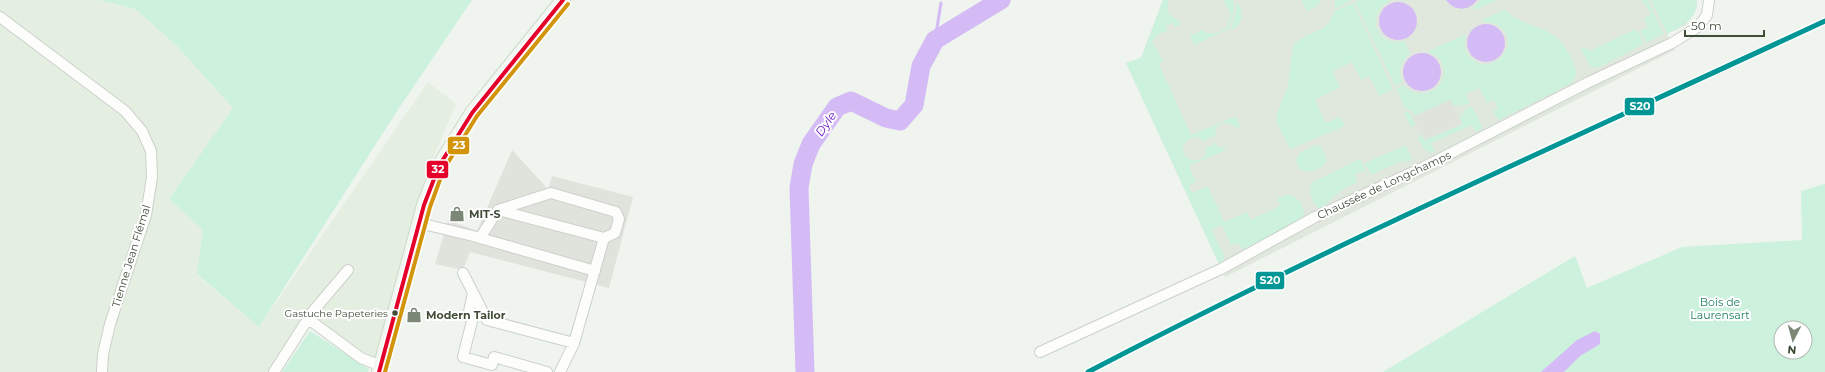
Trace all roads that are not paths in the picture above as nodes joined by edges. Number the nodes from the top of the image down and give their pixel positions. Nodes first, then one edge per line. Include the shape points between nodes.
1 (563, 0) edge
2 (1709, 0) edge
3 (0, 17) edge
4 (498, 210) junction
5 (419, 223) junction
6 (480, 238) junction
7 (604, 238) junction
8 (348, 270) dead end
9 (594, 271) junction
10 (463, 273) dead end
11 (473, 293) junction
12 (312, 321) junction
13 (574, 344) junction
14 (1040, 352) dead end
15 (380, 369) edge
16 (102, 372) edge
17 (274, 372) edge
18 (547, 372) edge
19 (560, 372) edge

1 - 5 main road via 472,113 450,147 439,166
2 - 14 street, Chaussée de Longchamps via 1707,15 1698,27 1672,42 1424,167 1314,217 1221,269
3 - 16 street, Tienne Jean Flémal via 125,111 142,131 151,151 152,177 146,214 110,324
4 - 6 street
4 - 7 street
4 - 7 street via 551,193 616,212 619,220 615,233
5 - 6 street
5 - 15 main road
6 - 9 street
7 - 9 street
8 - 12 street via 310,316
9 - 13 street
10 - 11 street
11 - 13 street via 487,320
11 - 18 street via 468,316 473,317 463,357 492,365 494,357
12 - 15 street
12 - 17 street via 304,324
13 - 19 street

